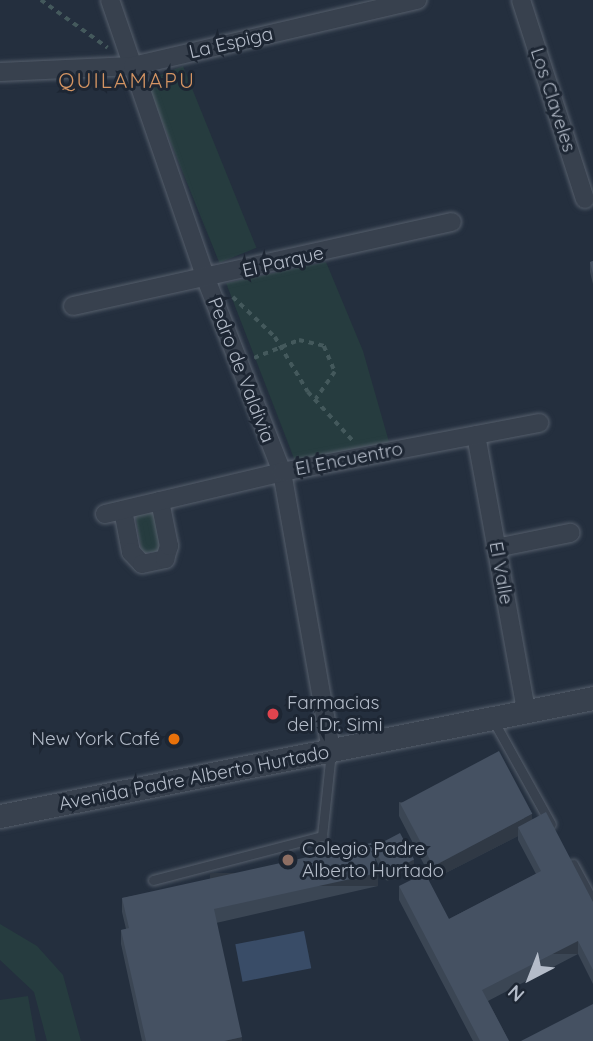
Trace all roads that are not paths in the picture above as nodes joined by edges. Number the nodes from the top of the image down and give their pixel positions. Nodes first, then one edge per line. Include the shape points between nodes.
1 (110, 0) edge
2 (417, 0) edge
3 (521, 0) edge
4 (133, 66) junction
5 (0, 72) edge
6 (583, 199) edge
7 (452, 222) dead end
8 (206, 279) junction
9 (73, 306) dead end
10 (538, 423) dead end
11 (476, 435) junction
12 (282, 472) junction
13 (160, 501) junction
14 (123, 510) junction
15 (105, 514) dead end
16 (570, 533) dead end
17 (496, 548) junction
18 (593, 698) edge
19 (526, 711) junction
20 (492, 718) junction
21 (331, 750) junction
22 (0, 816) edge
23 (559, 840) edge
24 (566, 852) edge
25 (153, 880) dead end
26 (593, 901) edge

1 - 4 street, Pedro de Valdivia
2 - 4 street, La Espiga
3 - 6 street, Los Claveles
4 - 5 street, La Espiga
4 - 8 street, Pedro de Valdivia
7 - 8 street, El Parque
8 - 9 street, El Parque
8 - 12 street, Pedro de Valdivia
10 - 11 street, El Encuentro
11 - 12 street, El Encuentro
11 - 17 street, El Valle
12 - 13 street, El Encuentro
12 - 21 street, Pedro de Valdivia
13 - 14 street, El Encuentro
13 - 14 street via 169,546 165,559 142,564 131,552
14 - 15 street, El Encuentro
16 - 17 street
17 - 19 street, El Valle
18 - 19 street, Avenida Padre Alberto Hurtado
19 - 20 street, Avenida Padre Alberto Hurtado
20 - 21 street, Avenida Padre Alberto Hurtado
20 - 23 lane
21 - 22 street, Avenida Padre Alberto Hurtado
21 - 25 lane via 322,836
24 - 26 lane

